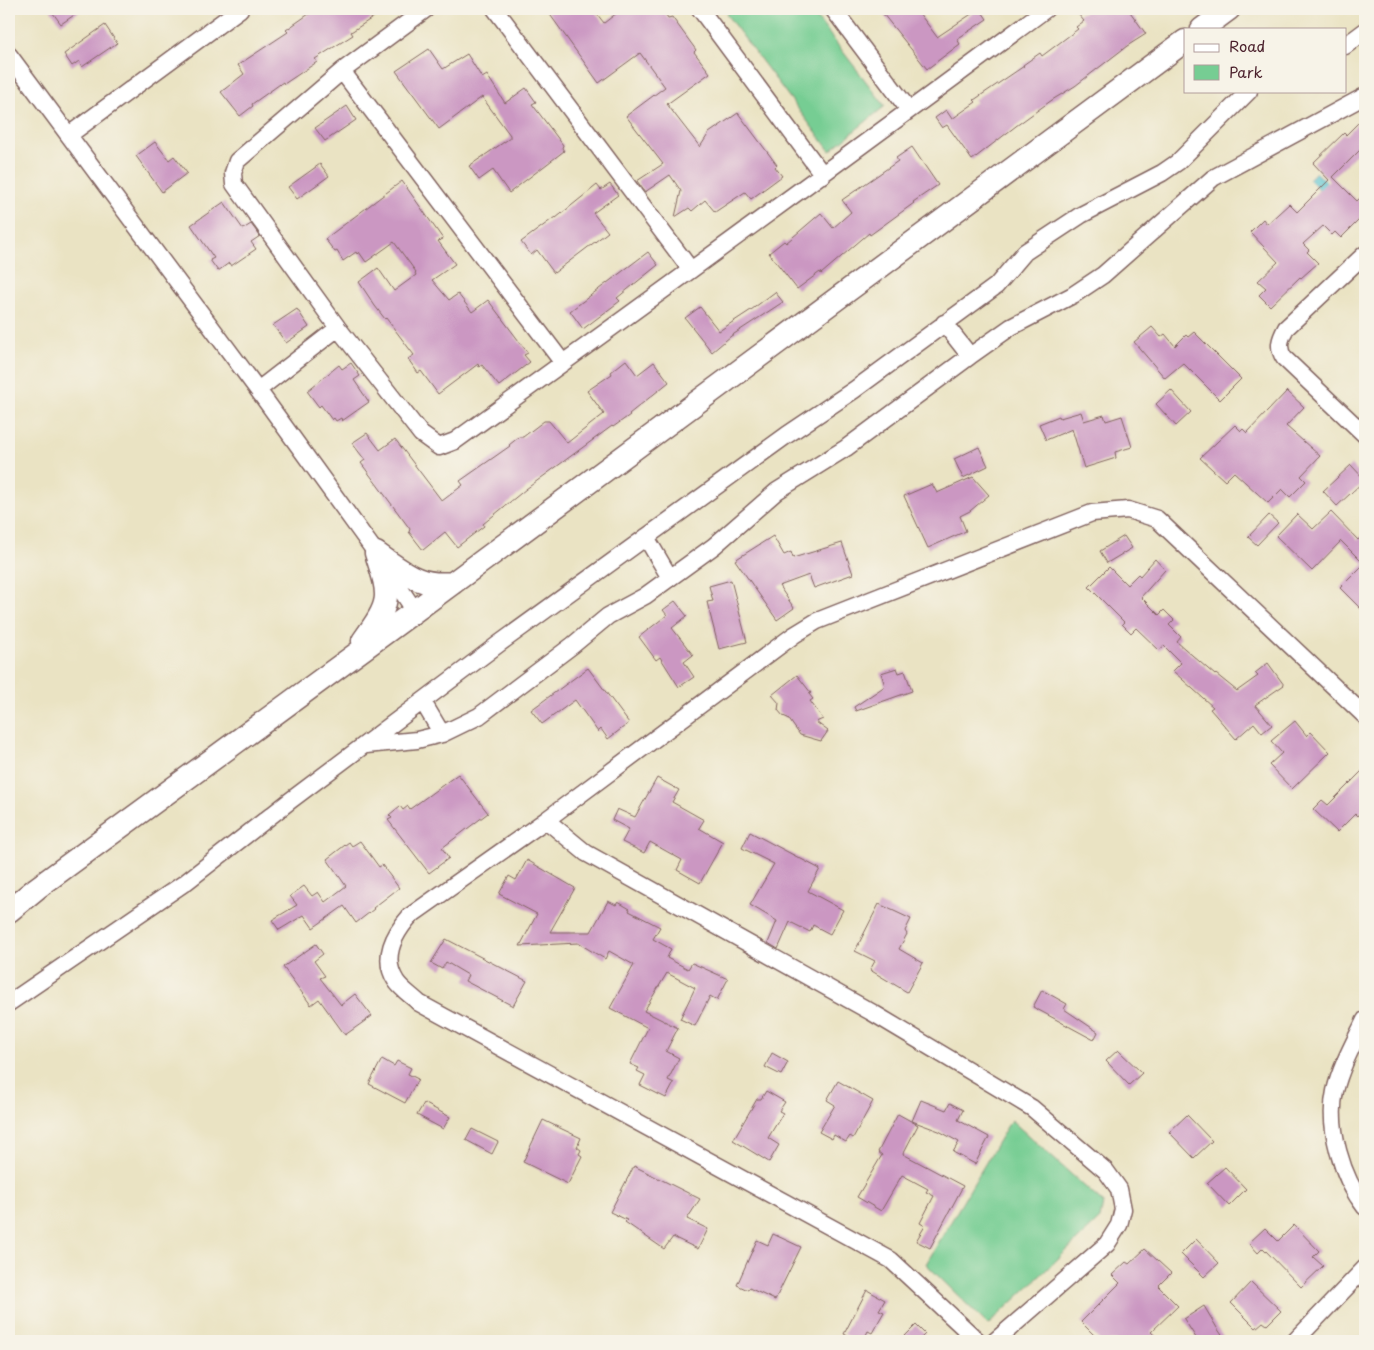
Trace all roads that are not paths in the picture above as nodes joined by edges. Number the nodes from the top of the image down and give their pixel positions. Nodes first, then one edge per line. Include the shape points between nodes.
1 (240, 9) edge
2 (426, 9) edge
3 (495, 9) edge
4 (700, 9) edge
5 (833, 9) edge
6 (1229, 9) edge
7 (1040, 10) edge
8 (1203, 28) edge
9 (1365, 31) edge
10 (1184, 42) edge
11 (1346, 45) edge
12 (9, 55) edge
13 (342, 71) junction
14 (1248, 92) edge
15 (1365, 96) edge
16 (909, 110) junction
17 (68, 135) junction
18 (823, 175) junction
19 (1365, 254) edge
20 (691, 270) junction
21 (944, 324) junction
22 (338, 328) junction
23 (970, 356) junction
24 (563, 363) junction
25 (258, 390) junction
26 (1365, 435) edge
27 (646, 538) junction
28 (376, 553) junction
29 (670, 578) junction
30 (453, 583) junction
31 (415, 611) junction
32 (350, 658) junction
33 (423, 702) junction
34 (1365, 716) edge
35 (442, 734) junction
36 (366, 745) junction
37 (546, 820) junction
38 (9, 911) edge
39 (9, 1003) edge
40 (1365, 1020) edge
41 (1365, 1207) edge
42 (1365, 1268) edge
43 (978, 1341) edge
44 (995, 1341) edge
45 (1295, 1341) edge

1 - 17 street
2 - 13 street
3 - 20 street
4 - 18 street
5 - 16 street
6 - 8 main road
7 - 16 street
9 - 11 street
10 - 30 main road
12 - 17 street
13 - 22 street via 237,161 233,173 234,184
13 - 24 street
14 - 21 street via 1178,162 1038,243 1025,252 996,286
15 - 23 street via 1213,178 1103,275 1073,295 1011,327
16 - 18 street
17 - 25 street
18 - 20 street
19 - 26 street via 1286,328 1279,345 1284,358
20 - 24 street
21 - 23 street
21 - 27 street
22 - 24 street via 421,434 439,447 455,441
22 - 25 street
23 - 29 street via 853,443 777,490 714,546
25 - 28 street
27 - 29 street
27 - 33 street
28 - 30 main road via 424,582 438,585
28 - 31 street
28 - 32 main road via 386,585 385,605
29 - 35 street via 646,596 608,616 479,716
30 - 31 main road
31 - 32 main road
32 - 38 main road
33 - 35 street
33 - 36 street
34 - 37 street via 1157,519 1128,510 1092,513 817,621 794,634
35 - 36 street
36 - 39 street via 186,882
37 - 43 street via 410,916 398,929 391,944 390,965 396,981 419,1003 891,1260
37 - 44 street via 586,853 874,1013 1032,1108 1106,1171 1119,1189 1123,1209 1119,1225 1107,1244
40 - 41 street via 1344,1063 1335,1092 1334,1122 1338,1154
42 - 45 street

